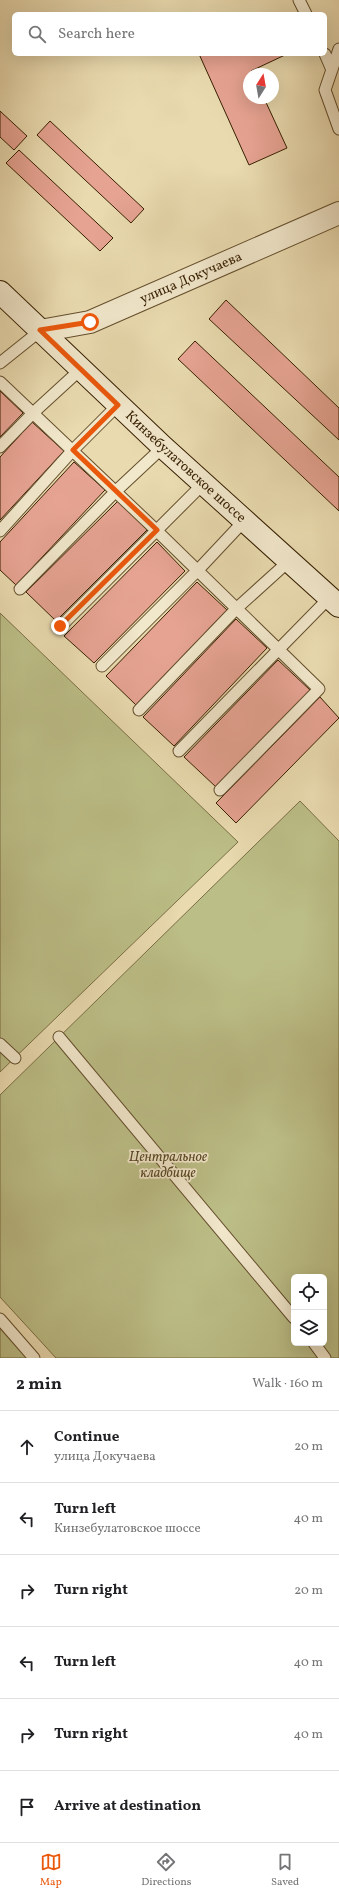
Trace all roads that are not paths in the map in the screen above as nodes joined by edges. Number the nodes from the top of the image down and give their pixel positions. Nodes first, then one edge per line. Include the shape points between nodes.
1 (299, 0) edge
2 (305, 12) edge
3 (339, 49) edge
4 (325, 56) edge
5 (332, 70) junction
6 (339, 129) edge
7 (339, 213) edge
8 (0, 292) edge
9 (40, 330) junction
10 (0, 363) edge
11 (81, 369) junction
12 (0, 382) edge
13 (118, 405) junction
14 (33, 413) junction
15 (0, 447) edge
16 (163, 447) junction
17 (73, 450) junction
18 (204, 483) junction
19 (116, 491) junction
20 (244, 521) junction
21 (157, 530) junction
22 (0, 531) edge
23 (289, 561) junction
24 (198, 570) junction
25 (20, 589) dead end
26 (334, 602) edge
27 (237, 608) junction
28 (60, 626) dead end
29 (279, 649) junction
30 (102, 666) dead end
31 (139, 710) dead end
32 (179, 751) dead end
33 (220, 790) dead end
34 (59, 1037) dead end
35 (0, 1044) edge
36 (14, 1058) dead end
37 (291, 1314) edge
38 (0, 1319) edge
39 (316, 1346) edge
40 (34, 1358) edge
41 (325, 1358) edge

1 - 2 lane
3 - 5 lane
4 - 5 lane
5 - 6 lane via 325,90
7 - 9 main road, улица Докучаева via 90,322
8 - 9 main road, Кинзебулатовское шоссе
9 - 10 lane
9 - 11 main road, Кинзебулатовское шоссе
11 - 13 main road, Кинзебулатовское шоссе
11 - 14 lane
12 - 14 lane
13 - 16 main road, Кинзебулатовское шоссе
13 - 17 lane
14 - 15 lane
14 - 17 lane
16 - 18 main road, Кинзебулатовское шоссе
16 - 19 lane
17 - 19 lane
17 - 22 lane
18 - 20 main road, Кинзебулатовское шоссе
18 - 21 lane
19 - 21 lane
19 - 25 lane
20 - 23 main road, Кинзебулатовское шоссе
20 - 24 lane
21 - 24 lane
21 - 28 lane
23 - 26 main road, Кинзебулатовское шоссе
23 - 27 lane
24 - 27 lane
24 - 30 lane
26 - 29 lane
27 - 29 lane
27 - 31 lane
29 - 32 lane
29 - 33 lane via 319,689
34 - 37 lane
35 - 36 lane
38 - 40 lane
39 - 41 lane

